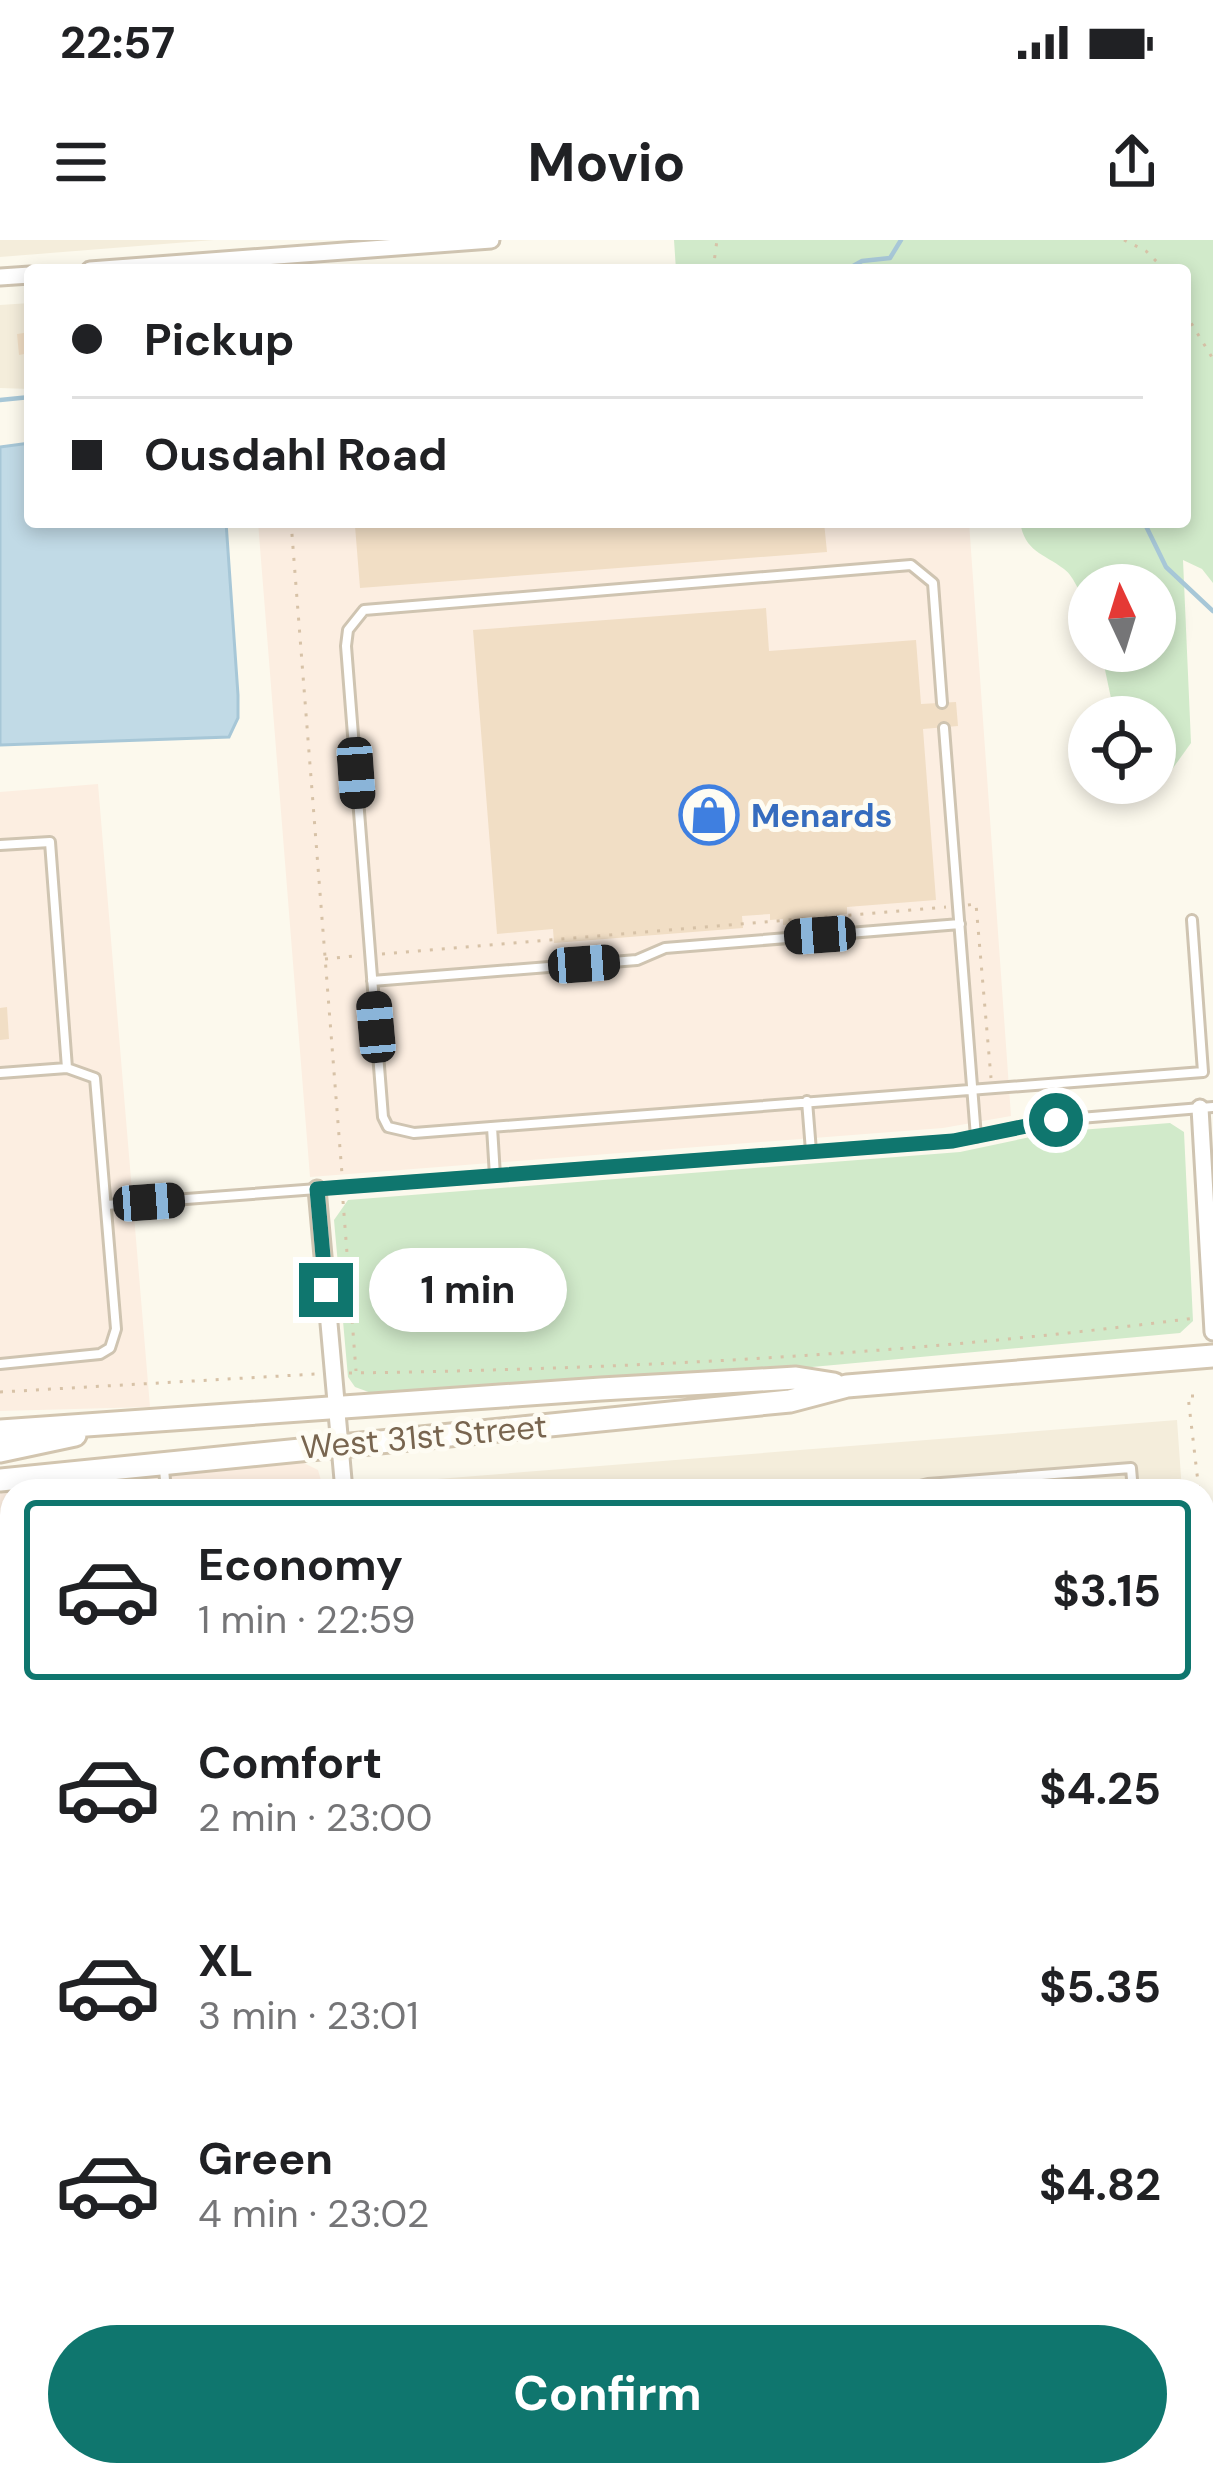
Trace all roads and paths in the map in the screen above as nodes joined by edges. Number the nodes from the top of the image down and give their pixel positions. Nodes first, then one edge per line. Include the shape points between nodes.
1 (491, 240) edge
2 (1124, 240) edge
3 (170, 264) edge
4 (1159, 264) edge
5 (1191, 323) edge
6 (1213, 358) edge
7 (290, 528) edge
8 (942, 703) dead end
9 (944, 728) dead end
10 (0, 845) edge
11 (1192, 920) dead end
12 (960, 924) junction
13 (372, 981) junction
14 (67, 1068) junction
15 (0, 1073) edge
16 (973, 1088) junction
17 (807, 1101) junction
18 (1207, 1107) edge
19 (492, 1127) junction
20 (976, 1137) junction
21 (811, 1151) junction
22 (495, 1176) junction
23 (343, 1187) junction
24 (317, 1189) junction
25 (106, 1205) junction
26 (1193, 1318) dead end
27 (1213, 1332) edge
28 (1213, 1356) edge
29 (0, 1364) edge
30 (308, 1374) dead end
31 (847, 1386) junction
32 (0, 1393) edge
33 (1194, 1396) dead end
34 (336, 1408) junction
35 (110, 1424) junction
36 (0, 1431) edge
37 (339, 1445) junction
38 (0, 1451) edge
39 (164, 1462) junction
40 (9, 1479) edge
41 (165, 1479) edge
42 (343, 1479) edge
43 (1021, 1479) edge
44 (1132, 1479) edge
45 (1197, 1479) edge
46 (0, 1741) edge
47 (0, 1797) edge

1 - 3 street
2 - 4 path
5 - 6 path
7 - 23 path
8 - 13 lane via 932,583 910,565 364,610 346,646
9 - 12 lane
10 - 14 lane via 50,842
11 - 16 lane via 1203,1072
12 - 13 lane
12 - 16 lane
13 - 19 lane via 388,1127
14 - 15 lane
14 - 25 lane via 95,1078
16 - 17 lane
16 - 20 lane
17 - 19 lane
17 - 21 lane
18 - 20 lane via 1056,1120
18 - 27 street
19 - 22 lane
20 - 21 lane
21 - 22 lane
22 - 23 lane
23 - 24 lane
23 - 26 path via 356,1373 814,1354
24 - 25 lane
24 - 34 street
25 - 29 lane via 116,1329 110,1348
28 - 31 main road, West 31st Street
30 - 32 path
31 - 34 main road, West 31st Street via 796,1378
31 - 37 main road, West 31st Street via 790,1401
33 - 45 path
34 - 35 main road, West 31st Street
34 - 37 street
35 - 36 main road, West 31st Street
35 - 38 main road
37 - 39 main road, West 31st Street
37 - 42 street
39 - 40 main road, West 31st Street
39 - 41 lane
43 - 44 lane via 1131,1468
46 - 47 lane

